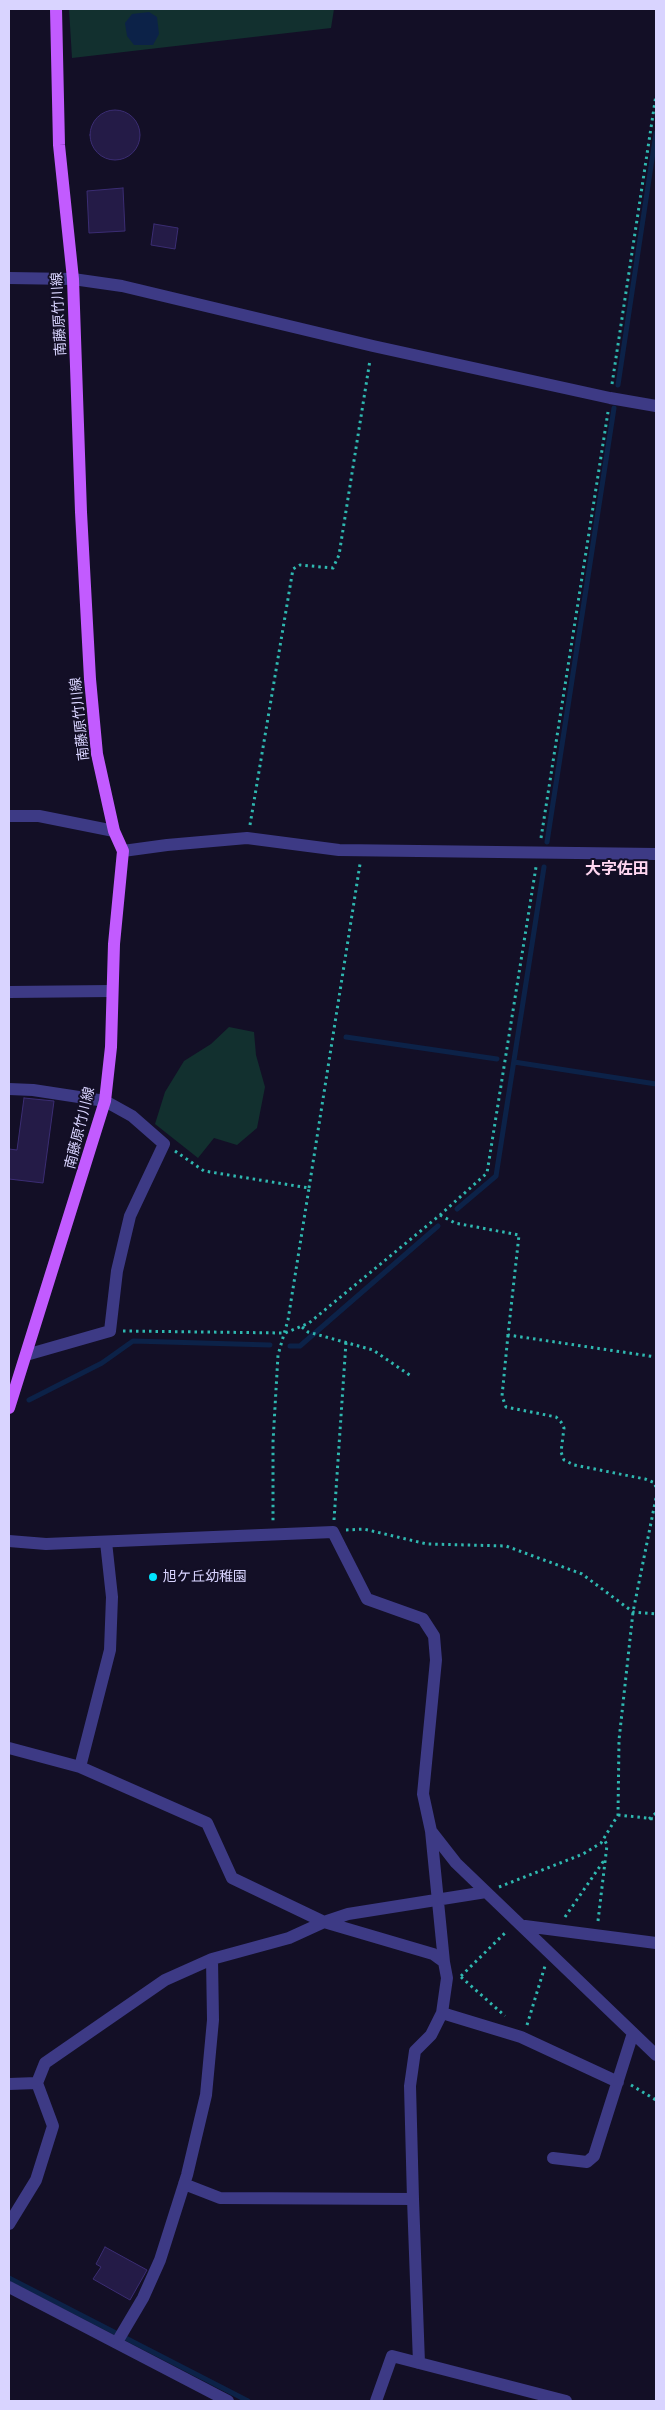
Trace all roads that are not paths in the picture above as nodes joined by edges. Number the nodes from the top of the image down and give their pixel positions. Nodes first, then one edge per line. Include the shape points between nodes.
1 (56, 9) edge
2 (9, 278) edge
3 (74, 279) junction
4 (656, 406) edge
5 (9, 816) edge
6 (114, 831) junction
7 (123, 851) junction
8 (656, 854) edge
9 (112, 991) junction
10 (9, 992) edge
11 (9, 1089) edge
12 (105, 1101) junction
13 (26, 1355) junction
14 (9, 1408) edge
15 (9, 1541) edge
16 (106, 1542) junction
17 (9, 1748) edge
18 (80, 1767) junction
19 (431, 1830) junction
20 (486, 1892) junction
21 (438, 1901) junction
22 (324, 1922) junction
23 (521, 1924) junction
24 (656, 1943) edge
25 (212, 1959) junction
26 (444, 1962) junction
27 (442, 2013) junction
28 (633, 2033) junction
29 (656, 2055) edge
30 (618, 2082) junction
31 (37, 2083) junction
32 (9, 2084) edge
33 (553, 2158) dead end
34 (184, 2184) junction
35 (413, 2199) junction
36 (9, 2224) edge
37 (9, 2287) edge
38 (120, 2338) junction
39 (419, 2363) junction
40 (228, 2401) edge
41 (376, 2401) edge
42 (566, 2401) edge

1 - 3 main road, 南藤原竹川線 via 59,145
2 - 3 street
3 - 4 street via 122,286 373,346
3 - 6 main road, 南藤原竹川線 via 90,679 97,754
5 - 6 street via 39,816
6 - 7 main road, 南藤原竹川線
7 - 8 street via 252,838 339,850
7 - 9 main road, 南藤原竹川線
9 - 10 street
9 - 12 main road, 南藤原竹川線 via 111,1048
11 - 12 street
12 - 13 main road, 南藤原竹川線
12 - 13 street via 132,1116 164,1144 130,1216 117,1270 110,1331
13 - 14 main road, 南藤原竹川線
15 - 16 street via 46,1544
16 - 18 street via 112,1597 110,1650
16 - 19 street via 333,1532 367,1599 424,1619 434,1636 436,1660 424,1794
17 - 18 street
18 - 22 street via 207,1824 232,1878
19 - 20 street via 456,1862
19 - 21 street
20 - 21 street
20 - 23 street
21 - 22 street via 348,1914
21 - 26 street
22 - 25 street via 289,1938
22 - 26 street via 433,1954
23 - 24 street
23 - 28 street
25 - 31 street via 165,1980 45,2064
25 - 34 street via 212,2020 206,2096
26 - 27 street via 447,1978
27 - 30 street via 526,2040
27 - 35 street via 431,2035 415,2051 410,2086
28 - 29 street
28 - 30 street
30 - 33 street via 594,2156 587,2162
31 - 32 street
31 - 36 street via 53,2126 36,2180
34 - 35 street via 220,2198
34 - 38 street via 160,2260
35 - 39 street
37 - 38 street
38 - 40 street
39 - 41 street via 392,2356
39 - 42 street

